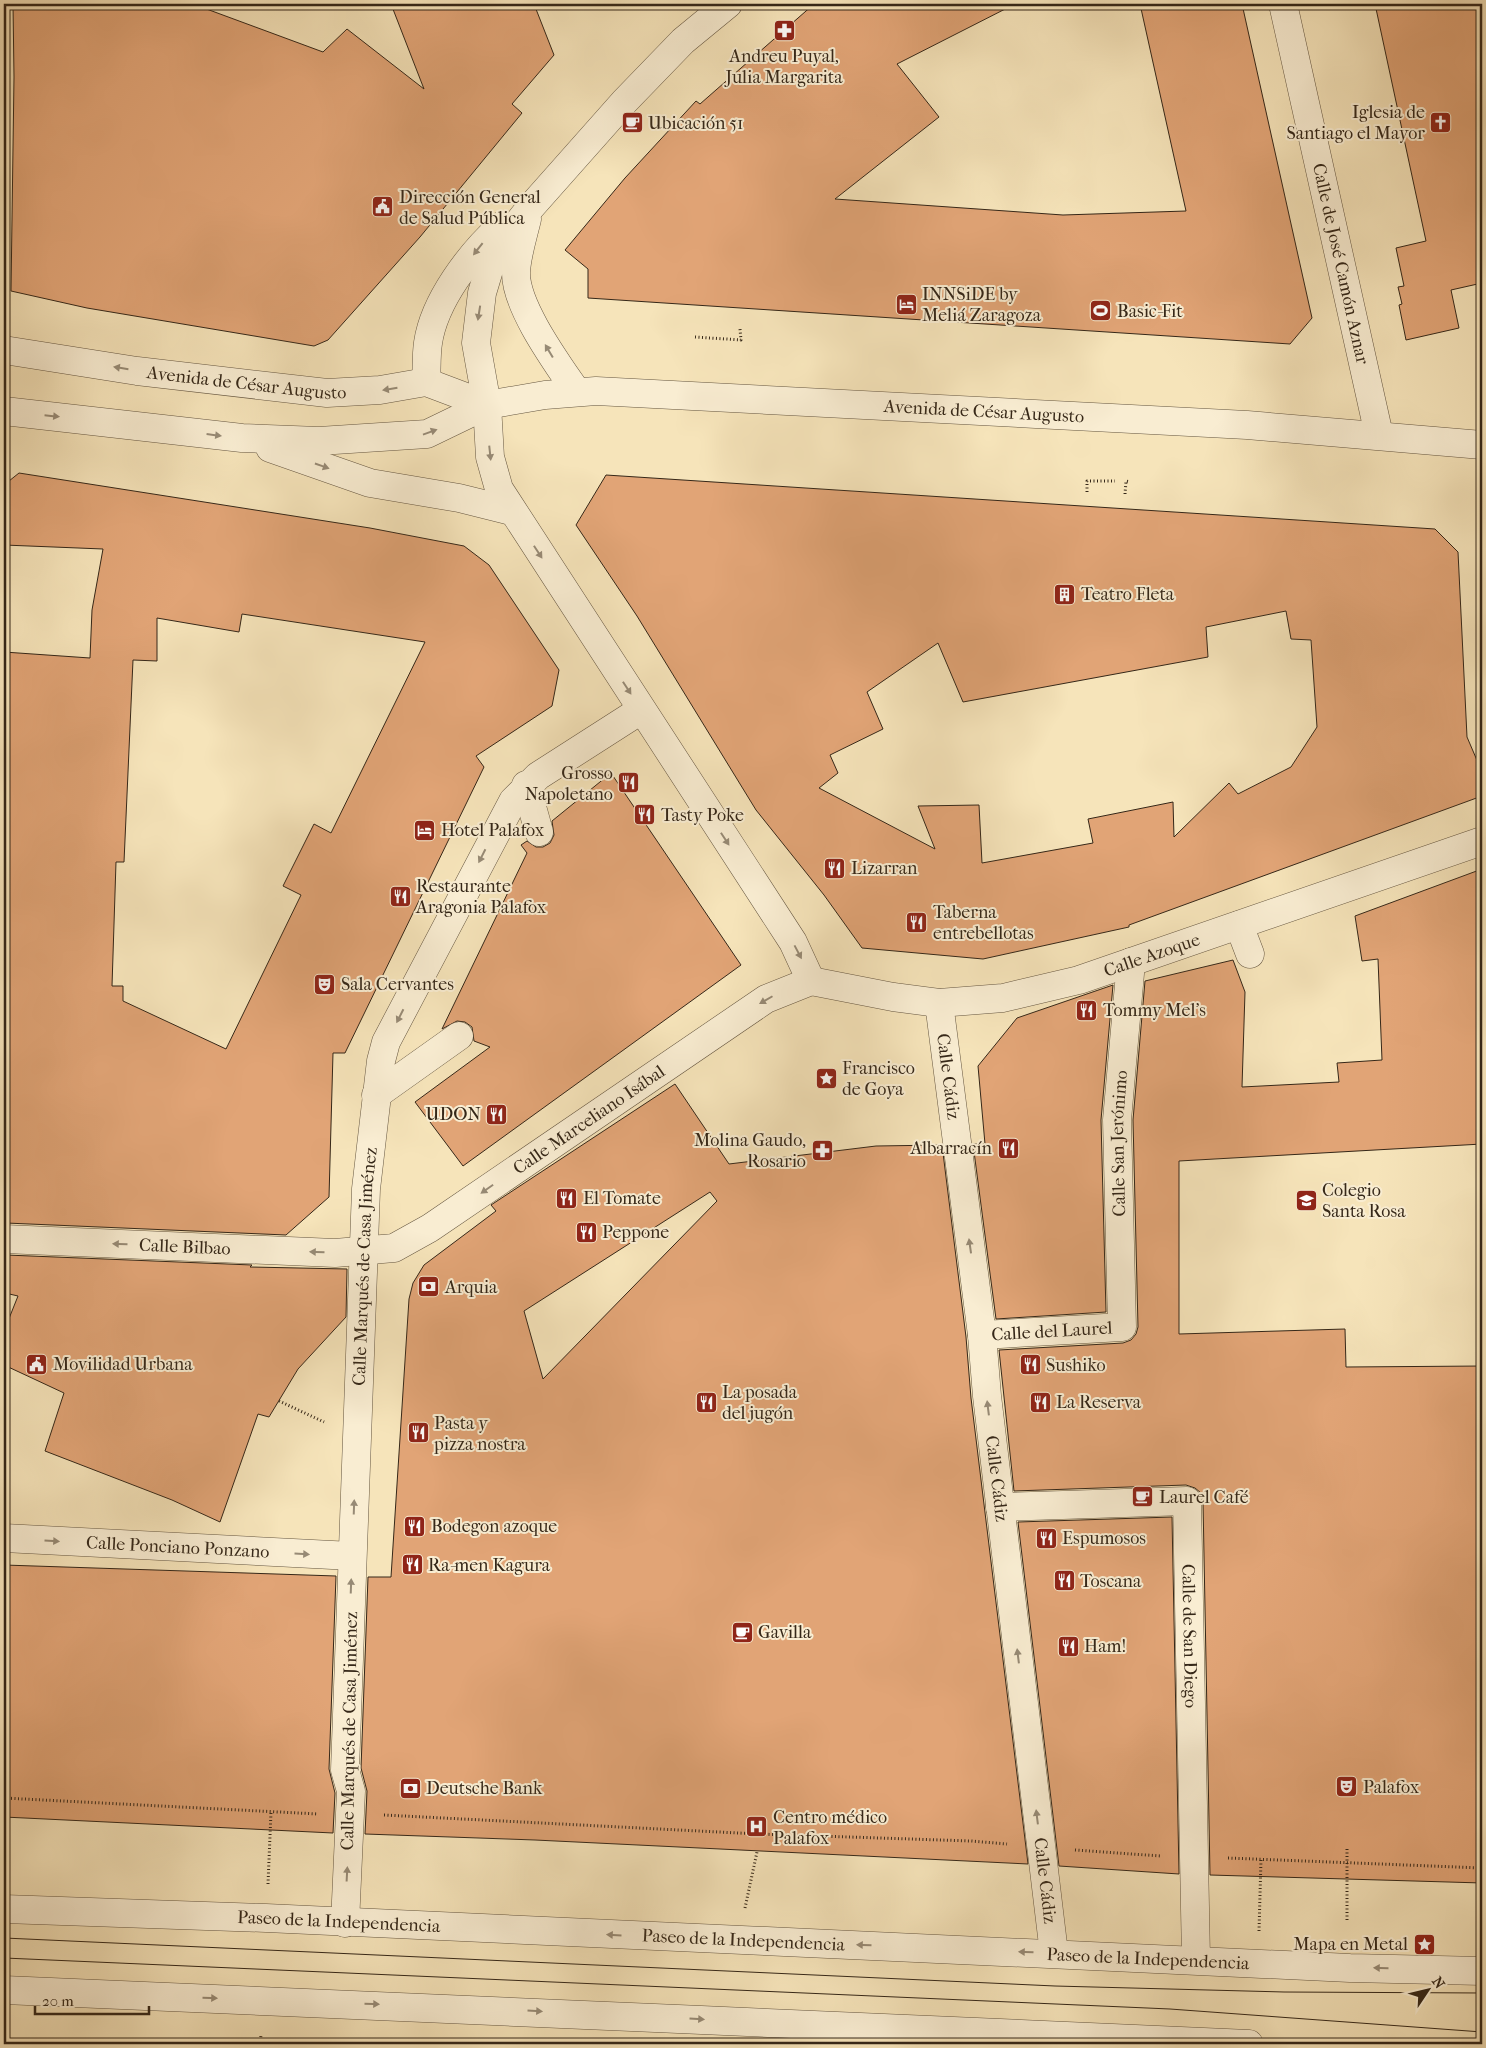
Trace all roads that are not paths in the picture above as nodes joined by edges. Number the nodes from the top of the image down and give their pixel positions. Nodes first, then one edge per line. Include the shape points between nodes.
1 (728, 4) edge
2 (1283, 4) edge
3 (530, 208) junction
4 (4, 350) edge
5 (426, 382) junction
6 (576, 391) junction
7 (487, 405) junction
8 (4, 411) edge
9 (1379, 435) junction
10 (242, 438) junction
11 (1482, 445) edge
12 (511, 511) junction
13 (641, 710) junction
14 (526, 785) junction
15 (539, 832) dead end
16 (1482, 841) edge
17 (1239, 925) junction
18 (1250, 954) dead end
19 (1131, 962) junction
20 (811, 981) junction
21 (939, 1003) junction
22 (459, 1036) dead end
23 (376, 1095) junction
24 (4, 1239) edge
25 (366, 1250) junction
26 (1122, 1327) joint
27 (982, 1335) junction
28 (1000, 1507) junction
29 (4, 1538) edge
30 (352, 1556) junction
31 (4, 1909) edge
32 (344, 1923) junction
33 (1054, 1953) junction
34 (1196, 1959) junction
35 (1482, 1971) edge
36 (4, 1990) edge
37 (805, 2035) edge
38 (1155, 2043) edge
39 (1249, 2044) edge

1 - 3 street via 651,73
2 - 9 street, Calle de José Camón Aznar
3 -> 5 street via 504,224 480,245 444,299 428,343
6 -> 3 street via 546,346 520,292 516,274
3 -> 7 street via 492,263 482,294 476,343
5 -> 4 street, Avenida de César Augusto via 380,390 318,392 137,371
5 - 7 street, Avenida de César Augusto
6 - 7 street, Avenida de César Augusto
6 - 9 street, Avenida de César Augusto via 1210,423
10 -> 7 street, Avenida de César Augusto via 318,441 427,434
7 -> 12 street via 494,476
8 -> 10 street, Avenida de César Augusto
9 - 11 street, Avenida de César Augusto
10 -> 12 street, Avenida de César Augusto via 370,482
12 -> 13 street
13 - 14 street, Calle Marqués de Casa Jiménez
13 -> 20 street via 793,942
14 - 15 street
14 -> 23 street, Calle Marqués de Casa Jiménez via 502,818 386,1042
16 - 17 street, Calle Azoque
17 - 18 street
17 - 19 street, Calle Azoque
19 - 21 street, Calle Azoque via 1079,980 1003,998
19 - 26 street, Calle San Jerónimo via 1117,1120
20 - 21 street, Calle Azoque
20 -> 25 street, Calle Marceliano Isábal via 766,999 430,1228 394,1248
27 -> 21 street, Calle Cádiz
22 - 23 street
23 - 25 street, Calle Marqués de Casa Jiménez via 366,1189
25 -> 24 street, Calle Bilbao via 335,1253
30 -> 25 street, Calle Marqués de Casa Jiménez
26 - 27 street, Calle del Laurel
28 -> 27 street, Calle Cádiz
33 -> 28 street, Calle Cádiz
28 - 34 street, Calle de San Diego via 1187,1501
29 -> 30 street, Calle Ponciano Ponzano
32 -> 30 street, Calle Marqués de Casa Jiménez via 351,1791 345,1770
31 - 32 street, Paseo de la Independencia
33 -> 32 street, Paseo de la Independencia
33 - 34 street, Paseo de la Independencia
35 -> 34 street, Paseo de la Independencia via 1350,1968
36 -> 37 street via 394,2005
37 - 38 street
38 - 39 street

